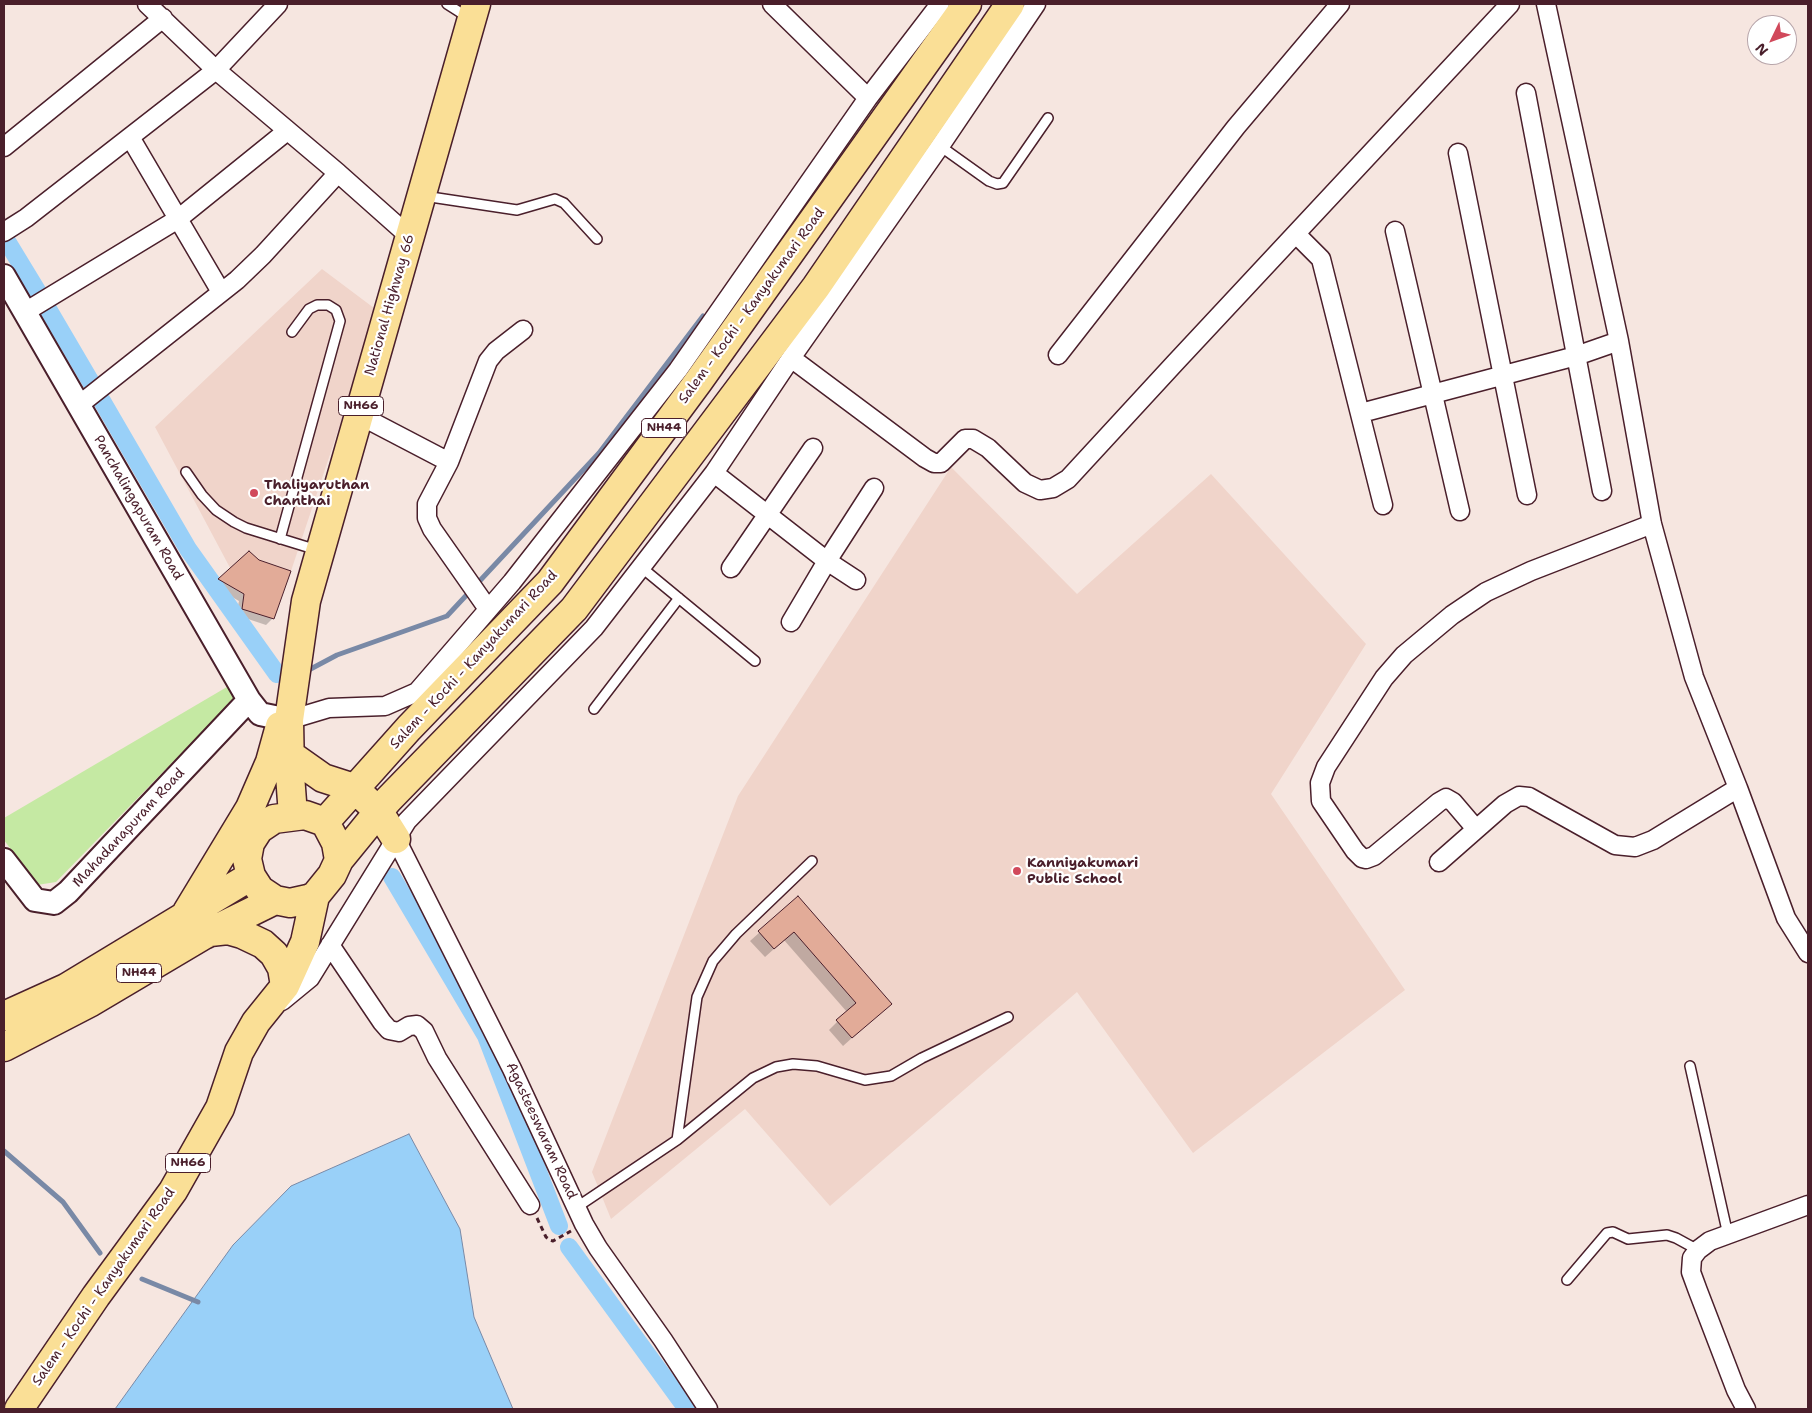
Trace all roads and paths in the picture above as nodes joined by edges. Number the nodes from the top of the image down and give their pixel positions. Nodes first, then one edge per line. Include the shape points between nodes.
1 (147, 4) edge
2 (278, 4) edge
3 (447, 4) edge
4 (772, 4) edge
5 (940, 4) edge
6 (967, 4) edge
7 (1010, 4) edge
8 (1036, 4) edge
9 (1340, 4) edge
10 (1510, 4) edge
11 (1546, 4) edge
12 (474, 12) edge
13 (163, 18) junction
14 (216, 70) junction
15 (1526, 93) dead end
16 (868, 98) junction
17 (1048, 118) dead end
18 (287, 131) junction
19 (130, 137) junction
20 (940, 146) junction
21 (4, 147) edge
22 (1458, 153) dead end
23 (338, 173) junction
24 (421, 196) junction
25 (178, 219) junction
26 (1395, 231) dead end
27 (4, 232) edge
28 (1296, 234) junction
29 (410, 237) junction
30 (597, 239) dead end
31 (4, 276) edge
32 (221, 292) junction
33 (25, 312) junction
34 (523, 330) dead end
35 (292, 332) dead end
36 (1619, 341) junction
37 (1058, 355) dead end
38 (1576, 356) junction
39 (791, 358) junction
40 (1503, 375) junction
41 (1432, 394) junction
42 (79, 406) junction
43 (1361, 413) junction
44 (359, 415) junction
45 (813, 448) dead end
46 (449, 462) junction
47 (186, 472) dead end
48 (714, 473) junction
49 (874, 488) dead end
50 (1602, 490) dead end
51 (1527, 496) dead end
52 (1383, 505) dead end
53 (1460, 511) dead end
54 (766, 515) junction
55 (1652, 524) junction
56 (280, 538) junction
57 (320, 551) junction
58 (827, 561) junction
59 (640, 567) junction
60 (731, 568) dead end
61 (856, 580) dead end
62 (679, 598) junction
63 (488, 609) junction
64 (791, 622) dead end
65 (756, 661) dead end
66 (250, 700) junction
67 (594, 709) dead end
68 (286, 719) junction
69 (289, 754) junction
70 (354, 788) junction
71 (1738, 788) junction
72 (379, 812) junction
73 (293, 816) junction
74 (325, 822) junction
75 (1476, 829) junction
76 (396, 839) junction
77 (4, 860) edge
78 (339, 860) junction
79 (812, 861) dead end
80 (1439, 862) dead end
81 (251, 876) junction
82 (315, 896) junction
83 (275, 900) junction
84 (185, 916) junction
85 (210, 932) junction
86 (330, 945) junction
87 (1808, 953) edge
88 (285, 986) junction
89 (4, 1016) edge
90 (1008, 1017) dead end
91 (256, 1022) junction
92 (4, 1047) edge
93 (1690, 1066) dead end
94 (677, 1140) junction
95 (530, 1205) joint
96 (1808, 1205) edge
97 (577, 1207) junction
98 (584, 1224) junction
99 (1728, 1235) junction
100 (1698, 1250) junction
101 (1566, 1280) dead end
102 (19, 1409) edge
103 (708, 1409) edge
104 (1746, 1409) edge

1 - 13 street
2 - 14 street
3 - 12 lane
4 - 16 street
5 - 16 street
6 - 70 highway, Salem - Kochi - Kanyakumari Road / NH44 via 698,382 550,582
7 - 72 highway, NH44 via 816,287 574,609
8 - 20 street
9 - 37 street via 1236,127
10 - 28 street
11 - 36 street
12 - 24 highway, National Highway 66 / NH66
13 - 14 street
13 - 21 street
14 - 18 street
14 - 19 street
15 - 38 street
16 - 63 street via 678,370
17 - 20 lane via 1003,183 989,181
18 - 23 street
18 - 25 street
19 - 25 street
19 - 27 street
20 - 39 street
22 - 40 street
23 - 29 street
23 - 32 street via 263,255
24 - 29 highway, National Highway 66 / NH66
24 - 30 lane via 517,210 555,199 564,203
25 - 32 street
25 - 33 street
26 - 41 street
28 - 39 street via 1068,479 1053,488 1040,490 1026,483 988,448 972,439 965,439 941,463 934,463
28 - 43 street via 1321,259
29 - 44 highway, National Highway 66 / NH66
31 - 33 street, Panchalingapuram Road
32 - 42 street
33 - 42 street, Panchalingapuram Road
34 - 46 street via 488,361
35 - 56 lane via 309,309 317,305 328,305 336,310 340,321
36 - 38 street
36 - 55 street
38 - 40 street
38 - 50 street
39 - 48 street
40 - 41 street
40 - 51 street
41 - 43 street
41 - 53 street
42 - 66 street, Panchalingapuram Road
43 - 52 street
44 - 46 street
44 - 57 highway, National Highway 66 / NH66
45 - 54 street
46 - 63 street via 427,504 427,518 432,530
47 - 56 lane via 216,510 246,528
48 - 54 street
48 - 59 street
49 - 58 street
54 - 58 street
54 - 60 street
55 - 71 street via 1694,677
55 - 75 street via 1531,570 1486,592 1452,615 1404,655 1384,678 1326,767 1320,783 1321,801 1362,858 1374,856 1446,798
56 - 57 lane
57 - 68 highway, National Highway 66 / NH66 via 306,601
58 - 61 street
58 - 64 street
59 - 62 lane
59 - 76 street via 594,628 407,821
62 - 65 lane
62 - 67 lane
63 - 68 street via 417,692 385,706 330,708
66 - 68 street, Panchalingapuram Road via 260,714
66 - 77 street, Mahadanapuram Road via 54,903 35,900
68 - 69 highway, National Highway 66 / NH66
68 - 84 highway via 250,808
69 - 70 highway via 323,778
69 - 73 highway, National Highway 66 / NH66
70 - 72 highway
70 - 74 highway, Salem - Kochi - Kanyakumari Road / NH44
71 - 75 street via 1653,840 1635,847 1615,845 1529,797 1519,796 1505,804
71 - 87 street via 1786,918
72 - 76 highway
72 - 78 highway, NH44
73 - 74 highway via 305,815
73 - 81 highway via 274,819 259,829 250,843 247,859
74 - 78 highway via 336,843
75 - 80 street
76 - 86 street
76 - 97 street, Agasteeswaram Road via 512,1069
78 - 82 highway, NH44 via 332,876
79 - 94 lane via 736,934 713,961 697,997
81 - 83 highway via 260,890
81 - 84 highway, NH44
82 - 83 highway, NH44 via 290,903
82 - 88 highway, Salem - Kochi - Kanyakumari Road / NH66 via 305,942
83 - 85 highway, NH44
84 - 89 highway, NH44 via 66,988
85 - 88 highway via 228,930 263,944 282,968
85 - 92 highway, NH44 via 91,1002
86 - 91 street via 310,978
86 - 95 street via 389,1030 398,1032 417,1024 424,1030 437,1058
88 - 91 highway, Salem - Kochi - Kanyakumari Road / NH66
90 - 94 lane via 891,1076 865,1080 817,1066 793,1064 776,1067 753,1078
91 - 102 highway, Salem - Kochi - Kanyakumari Road / NH66 via 239,1052 220,1108 173,1191
93 - 99 lane
94 - 97 lane
95 - 98 path via 550,1240
96 - 99 street
97 - 98 street, Agasteeswaram Road
98 - 103 street, Agasteeswaram Road
99 - 100 street
100 - 101 lane via 1667,1235 1628,1239 1613,1232 1607,1233
100 - 104 street via 1692,1258 1691,1272

